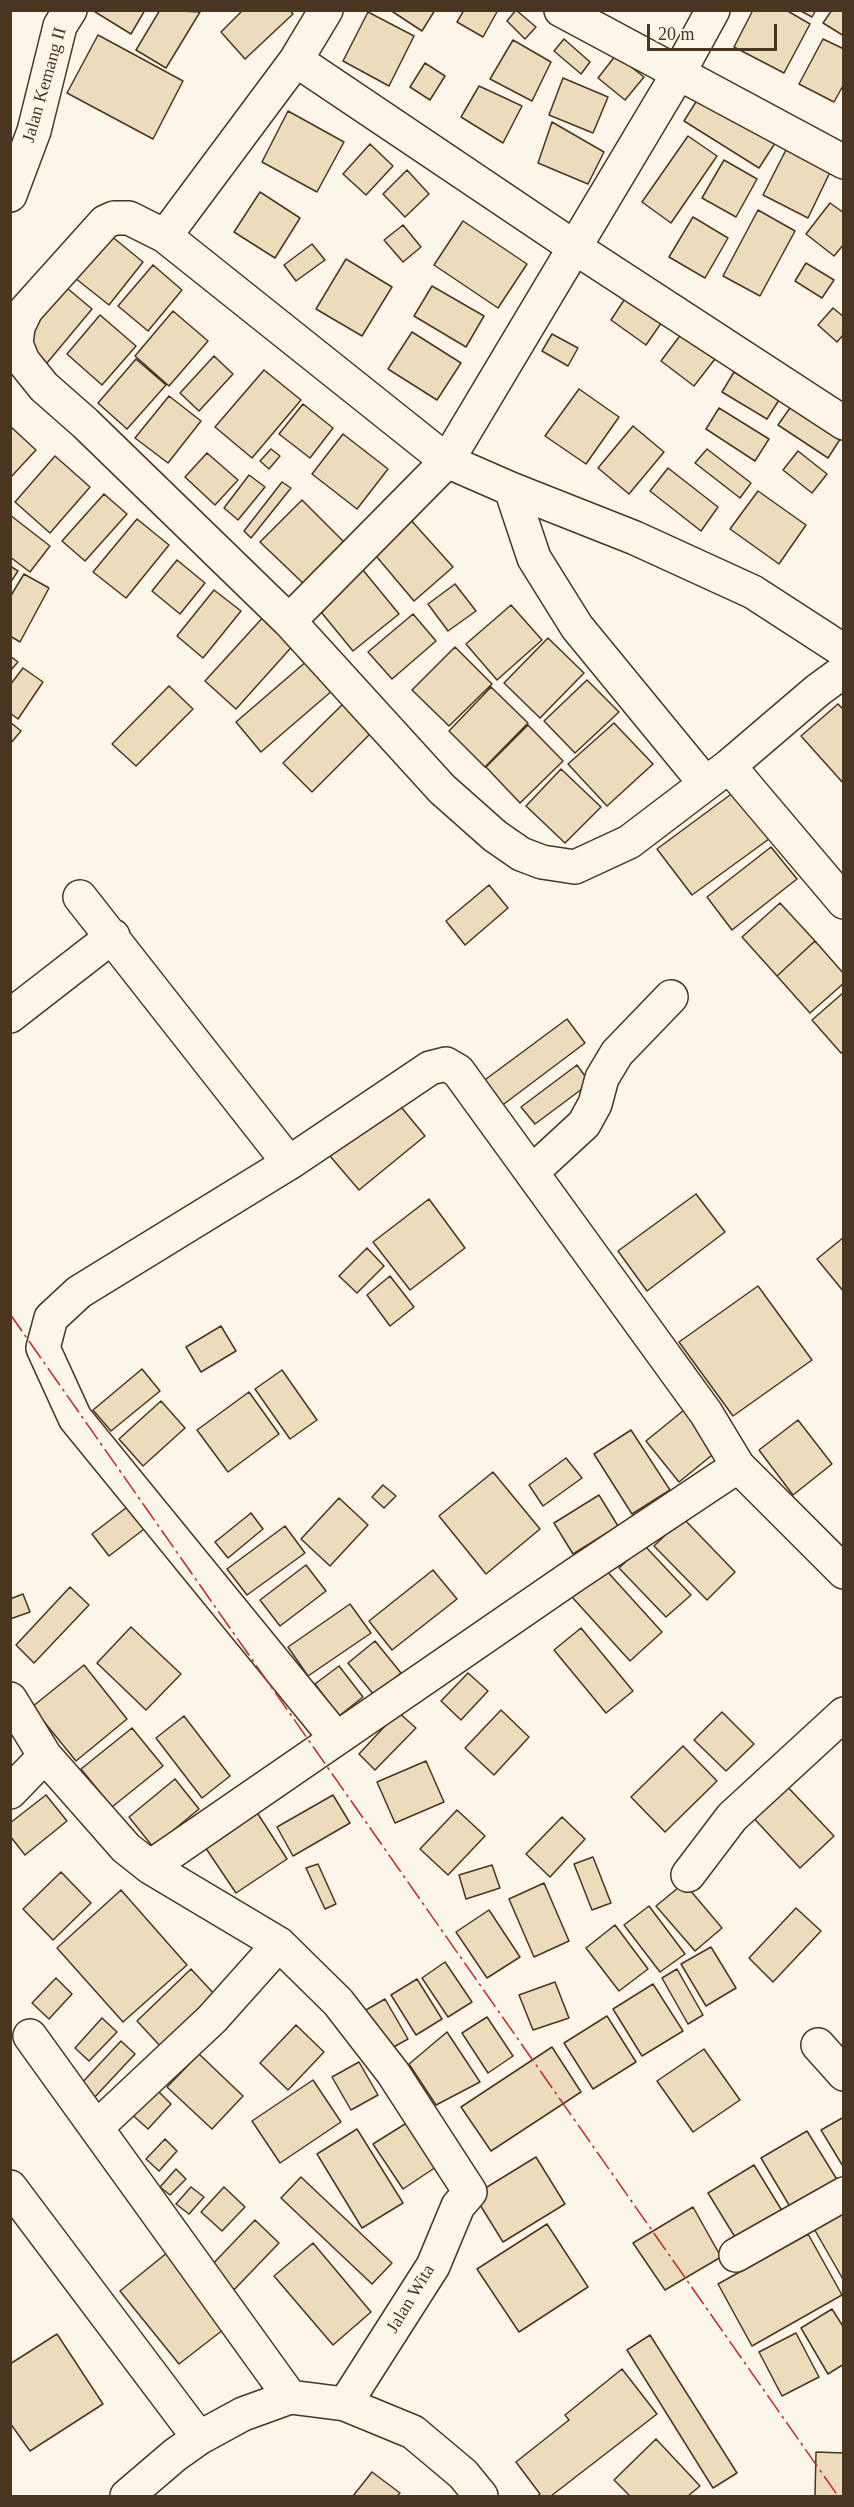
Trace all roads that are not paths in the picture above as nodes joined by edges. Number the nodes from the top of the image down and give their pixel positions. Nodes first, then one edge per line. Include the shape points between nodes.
1 (326, 10) edge
2 (561, 10) edge
3 (713, 10) edge
4 (57, 16) edge
5 (296, 60) junction
6 (678, 74) junction
7 (843, 162) edge
8 (10, 195) edge
9 (165, 236) junction
10 (574, 247) junction
11 (843, 423) edge
12 (447, 460) junction
13 (511, 489) junction
14 (289, 621) junction
15 (843, 651) edge
16 (843, 671) edge
17 (717, 774) junction
18 (80, 897) dead end
19 (843, 902) edge
20 (113, 936) junction
21 (671, 997) dead end
22 (10, 1016) edge
23 (289, 1163) junction
24 (532, 1172) junction
25 (738, 1466) junction
26 (843, 1572) edge
27 (10, 1699) edge
28 (843, 1714) edge
29 (336, 1738) junction
30 (45, 1756) junction
31 (10, 1792) edge
32 (150, 1867) junction
33 (688, 1875) dead end
34 (279, 1944) junction
35 (30, 2036) dead end
36 (818, 2045) dead end
37 (843, 2074) edge
38 (97, 2127) junction
39 (10, 2187) edge
40 (843, 2194) edge
41 (736, 2255) dead end
42 (290, 2397) junction
43 (345, 2404) junction
44 (200, 2438) junction
45 (127, 2496) edge
46 (481, 2496) edge

1 - 5 street
2 - 6 street
3 - 6 street
4 - 8 street, Jalan Kemang II via 34,131
5 - 9 street
5 - 10 street
6 - 7 street
6 - 10 street
9 - 12 street
9 - 14 street via 129,218 105,222 26,310 16,344 23,361 44,387
10 - 11 street
10 - 12 street
12 - 13 street
12 - 14 street
13 - 15 street via 635,538 753,592
13 - 17 street via 534,558 577,627
14 - 17 street via 442,789 521,855 575,867 629,842
16 - 17 street
17 - 19 street
18 - 20 street
20 - 22 street
20 - 23 street
21 - 24 street via 617,1053 602,1078 584,1124
23 - 24 street via 430,1068 446,1064 458,1071
23 - 29 street via 79,1292 51,1318 43,1348 75,1418
24 - 25 street via 706,1413
25 - 26 street
25 - 29 street
27 - 30 street
28 - 33 street via 732,1816
29 - 32 street
30 - 31 street
30 - 32 street via 126,1848
32 - 34 street
34 - 38 street via 212,2019
34 - 43 street, Jalan Wita via 338,2002 393,2073 470,2192 458,2206 433,2266
35 - 38 street
36 - 37 street
38 - 42 street
39 - 44 street
40 - 41 street
42 - 43 street
42 - 44 street via 243,2414
43 - 46 street via 413,2432 463,2474
44 - 45 street

